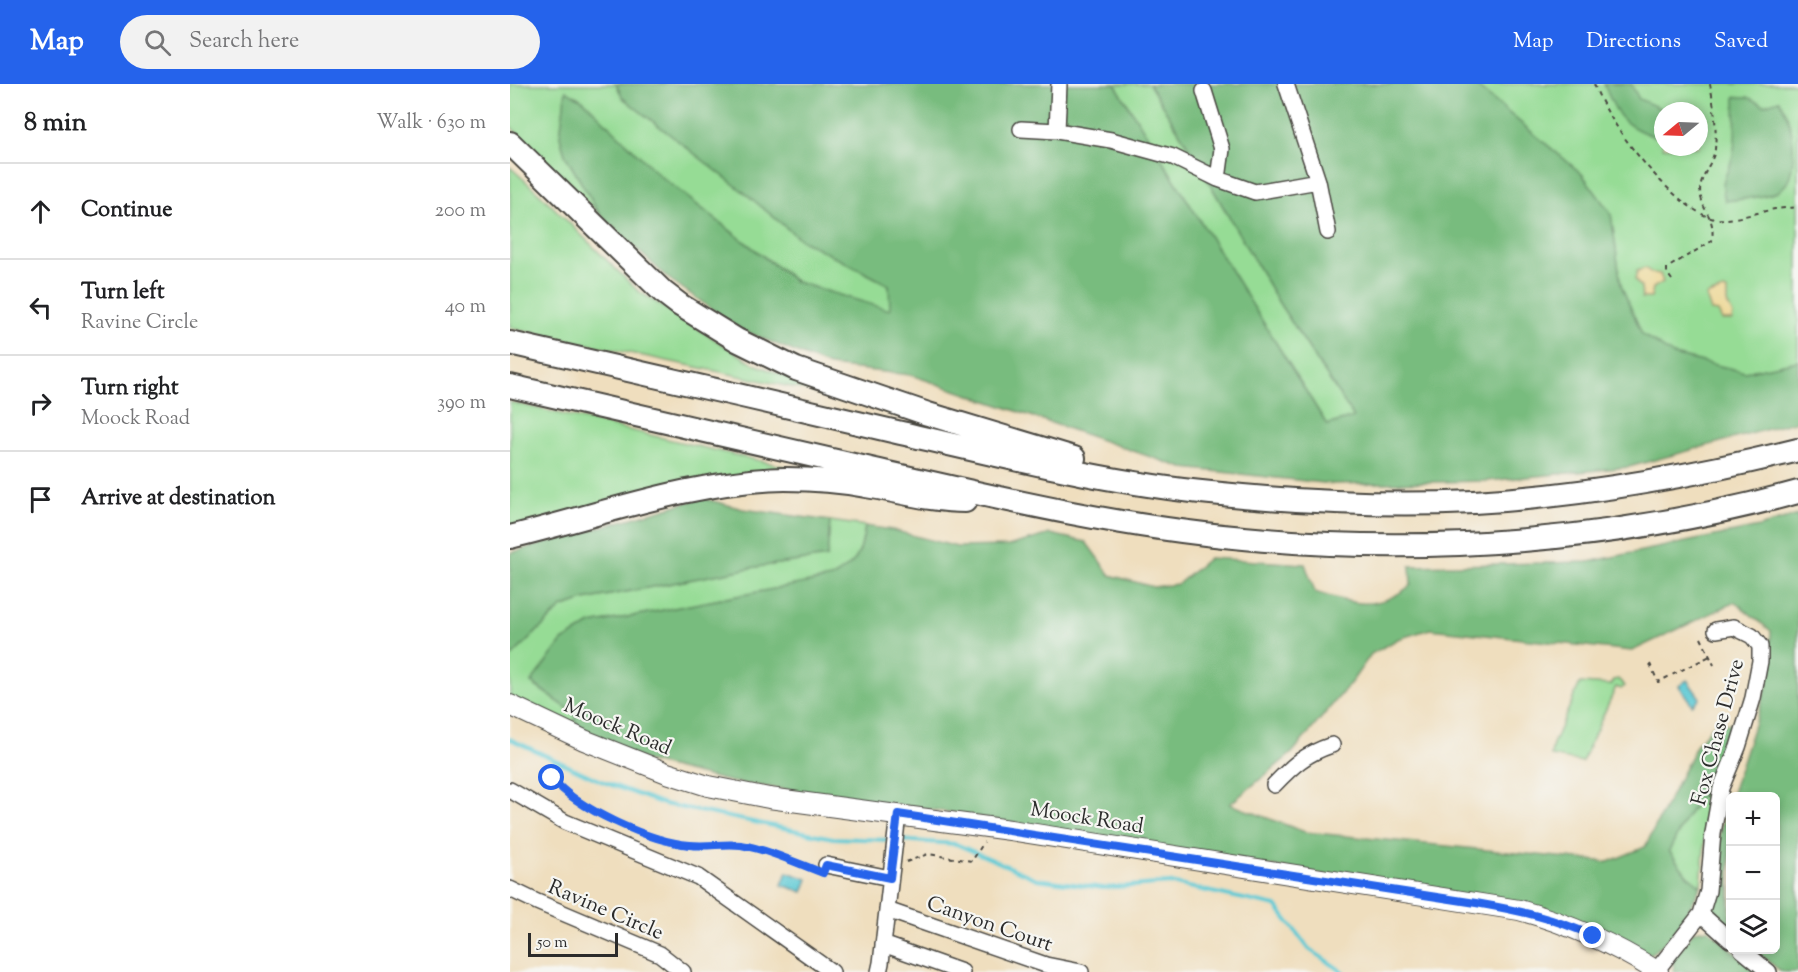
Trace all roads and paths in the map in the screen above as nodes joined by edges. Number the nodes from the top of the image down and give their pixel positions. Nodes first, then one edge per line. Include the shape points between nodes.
1 (1059, 84) edge
2 (1286, 84) edge
3 (1594, 84) edge
4 (1710, 84) edge
5 (1204, 91) dead end
6 (1021, 129) dead end
7 (1057, 131) junction
8 (510, 143) edge
9 (1218, 179) junction
10 (1318, 181) junction
11 (1798, 207) edge
12 (1712, 218) junction
13 (1328, 232) dead end
14 (1672, 280) dead end
15 (510, 343) edge
16 (510, 386) edge
17 (1798, 450) edge
18 (1109, 478) junction
19 (1798, 492) edge
20 (1024, 502) junction
21 (510, 537) edge
22 (1716, 630) dead end
23 (1701, 638) dead end
24 (1710, 656) junction
25 (1650, 664) dead end
26 (1714, 664) dead end
27 (510, 705) edge
28 (1332, 745) dead end
29 (551, 770) dead end
30 (1274, 785) dead end
31 (510, 790) edge
32 (897, 821) junction
33 (982, 844) dead end
34 (826, 865) joint
35 (890, 878) junction
36 (510, 889) edge
37 (887, 910) junction
38 (1701, 914) junction
39 (1726, 936) edge
40 (883, 944) junction
41 (1747, 954) edge
42 (683, 972) edge
43 (832, 972) edge
44 (879, 972) edge
45 (962, 972) edge
46 (1081, 972) edge
47 (1657, 972) edge
48 (1769, 972) edge

1 - 7 street
2 - 10 street
3 - 12 path via 1600,101 1634,151 1686,204
4 - 12 path via 1715,150 1703,175 1700,196
5 - 9 street via 1222,149
6 - 7 street
7 - 9 street via 1173,156
8 - 18 highway via 663,292 737,340 796,369 836,383 1071,456
9 - 10 street via 1255,192
10 - 13 street
11 - 12 path
12 - 14 path via 1712,241 1666,268
15 - 18 highway
16 - 20 highway
17 - 18 highway via 1628,485 1445,503 1329,502 1209,493
19 - 20 highway via 1718,512 1571,536 1425,545 1243,538 1118,521
20 - 21 highway via 946,501 824,480 754,481 687,492
22 - 38 street, Fox Chase Drive via 1734,627 1752,636 1760,646 1760,661 1738,747 1721,788 1708,891
23 - 24 path
24 - 25 path via 1658,682
24 - 26 path
27 - 32 main road, Moock Road via 594,744 708,786
28 - 30 street via 1298,761
29 - 34 path via 552,778 565,793 626,826 689,845 743,846 823,873
31 - 43 street via 565,822 698,878
32 - 35 street
32 - 47 main road, Moock Road via 1175,855 1519,910 1601,939
33 - 35 path via 972,861 928,854 903,863
34 - 35 street
35 - 37 street
36 - 42 street, Ravine Circle via 660,954
37 - 40 street
37 - 46 street, Canyon Court via 1046,965
38 - 39 street
38 - 47 street, Fox Chase Drive
40 - 44 street
40 - 45 street
41 - 48 street

